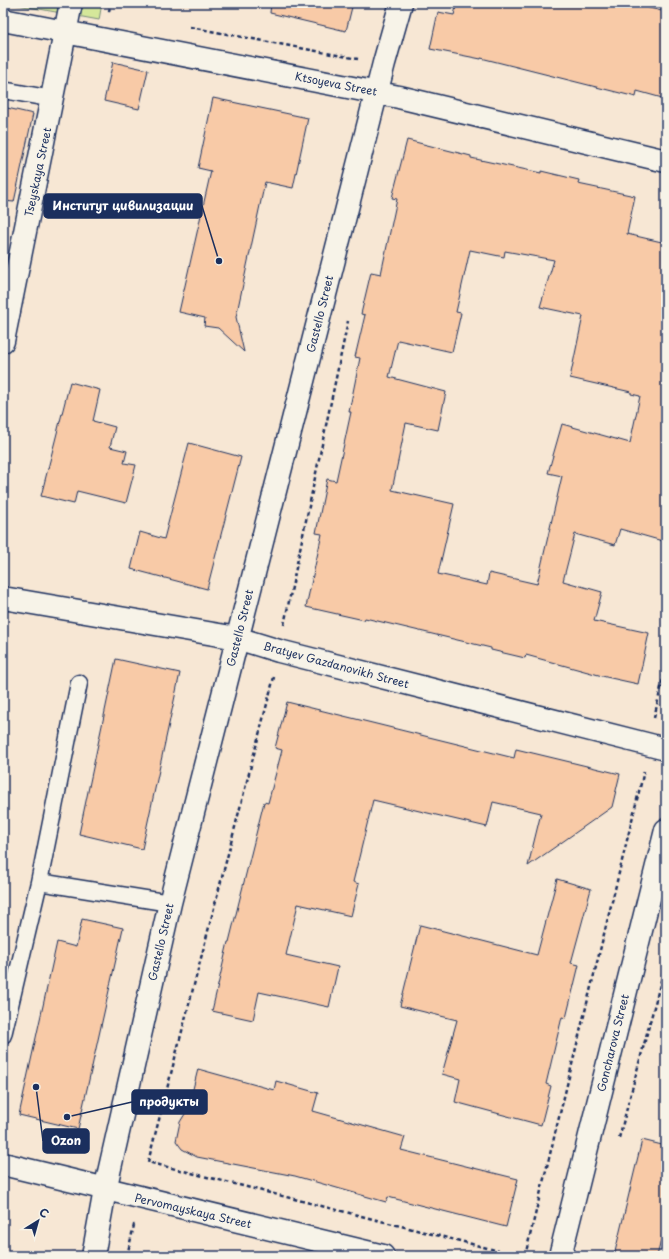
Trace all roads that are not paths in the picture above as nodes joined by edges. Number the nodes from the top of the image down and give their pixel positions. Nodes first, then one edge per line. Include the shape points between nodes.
1 (71, 3) edge
2 (401, 3) edge
3 (3, 20) edge
4 (64, 32) junction
5 (3, 90) edge
6 (377, 92) junction
7 (52, 99) junction
8 (666, 161) edge
9 (3, 341) edge
10 (3, 598) edge
11 (237, 638) junction
12 (79, 683) dead end
13 (666, 749) edge
14 (666, 830) edge
15 (39, 882) junction
16 (170, 903) junction
17 (3, 1036) edge
18 (3, 1164) edge
19 (106, 1190) junction
20 (93, 1256) edge
21 (383, 1256) edge
22 (560, 1256) edge

1 - 4 street, Tseyskaya Street
2 - 6 street, Gastello Street
3 - 4 street, Ktsoyeva Street
4 - 6 street, Ktsoyeva Street
4 - 7 street, Tseyskaya Street
5 - 7 lane
6 - 8 street, Ktsoyeva Street
6 - 11 street, Gastello Street
7 - 9 street, Tseyskaya Street
10 - 11 street, Bratyev Gazdanovikh Street
11 - 13 street, Bratyev Gazdanovikh Street via 310,659
11 - 16 street, Gastello Street
12 - 15 lane
14 - 22 street, Goncharova Street
15 - 16 lane
15 - 17 lane
16 - 19 street, Gastello Street
18 - 19 street, Pervomayskaya Street
19 - 20 street, Gastello Street
19 - 21 street, Pervomayskaya Street

